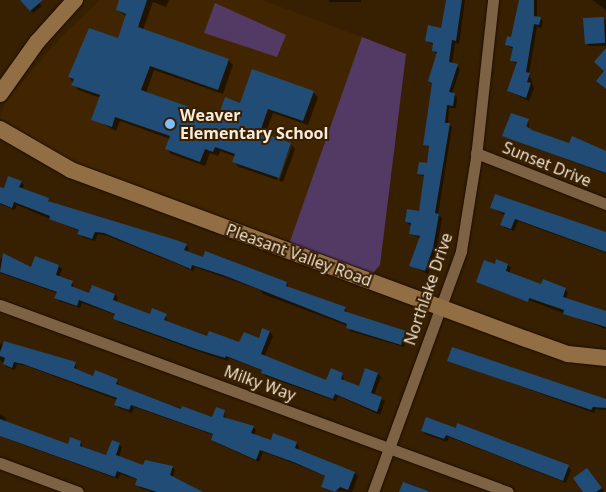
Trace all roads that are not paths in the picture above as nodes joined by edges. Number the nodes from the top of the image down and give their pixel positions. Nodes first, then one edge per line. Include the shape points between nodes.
1 (75, 0) edge
2 (493, 0) edge
3 (0, 94) edge
4 (0, 128) edge
5 (476, 153) junction
6 (606, 204) edge
7 (0, 305) edge
8 (441, 307) junction
9 (606, 358) edge
10 (389, 448) junction
11 (0, 463) edge
12 (78, 492) edge
13 (373, 492) edge
14 (508, 492) edge

1 - 3 street via 37,42
2 - 5 street, Northlake Drive
4 - 8 street, Pleasant Valley Road via 71,170
5 - 6 street, Sunset Drive
5 - 8 street, Northlake Drive via 464,237
7 - 10 street, Milky Way
8 - 9 street, Pleasant Valley Road via 568,354
8 - 10 street, Northlake Drive
10 - 13 street, Northlake Drive
10 - 14 street, Milky Way
11 - 12 street

